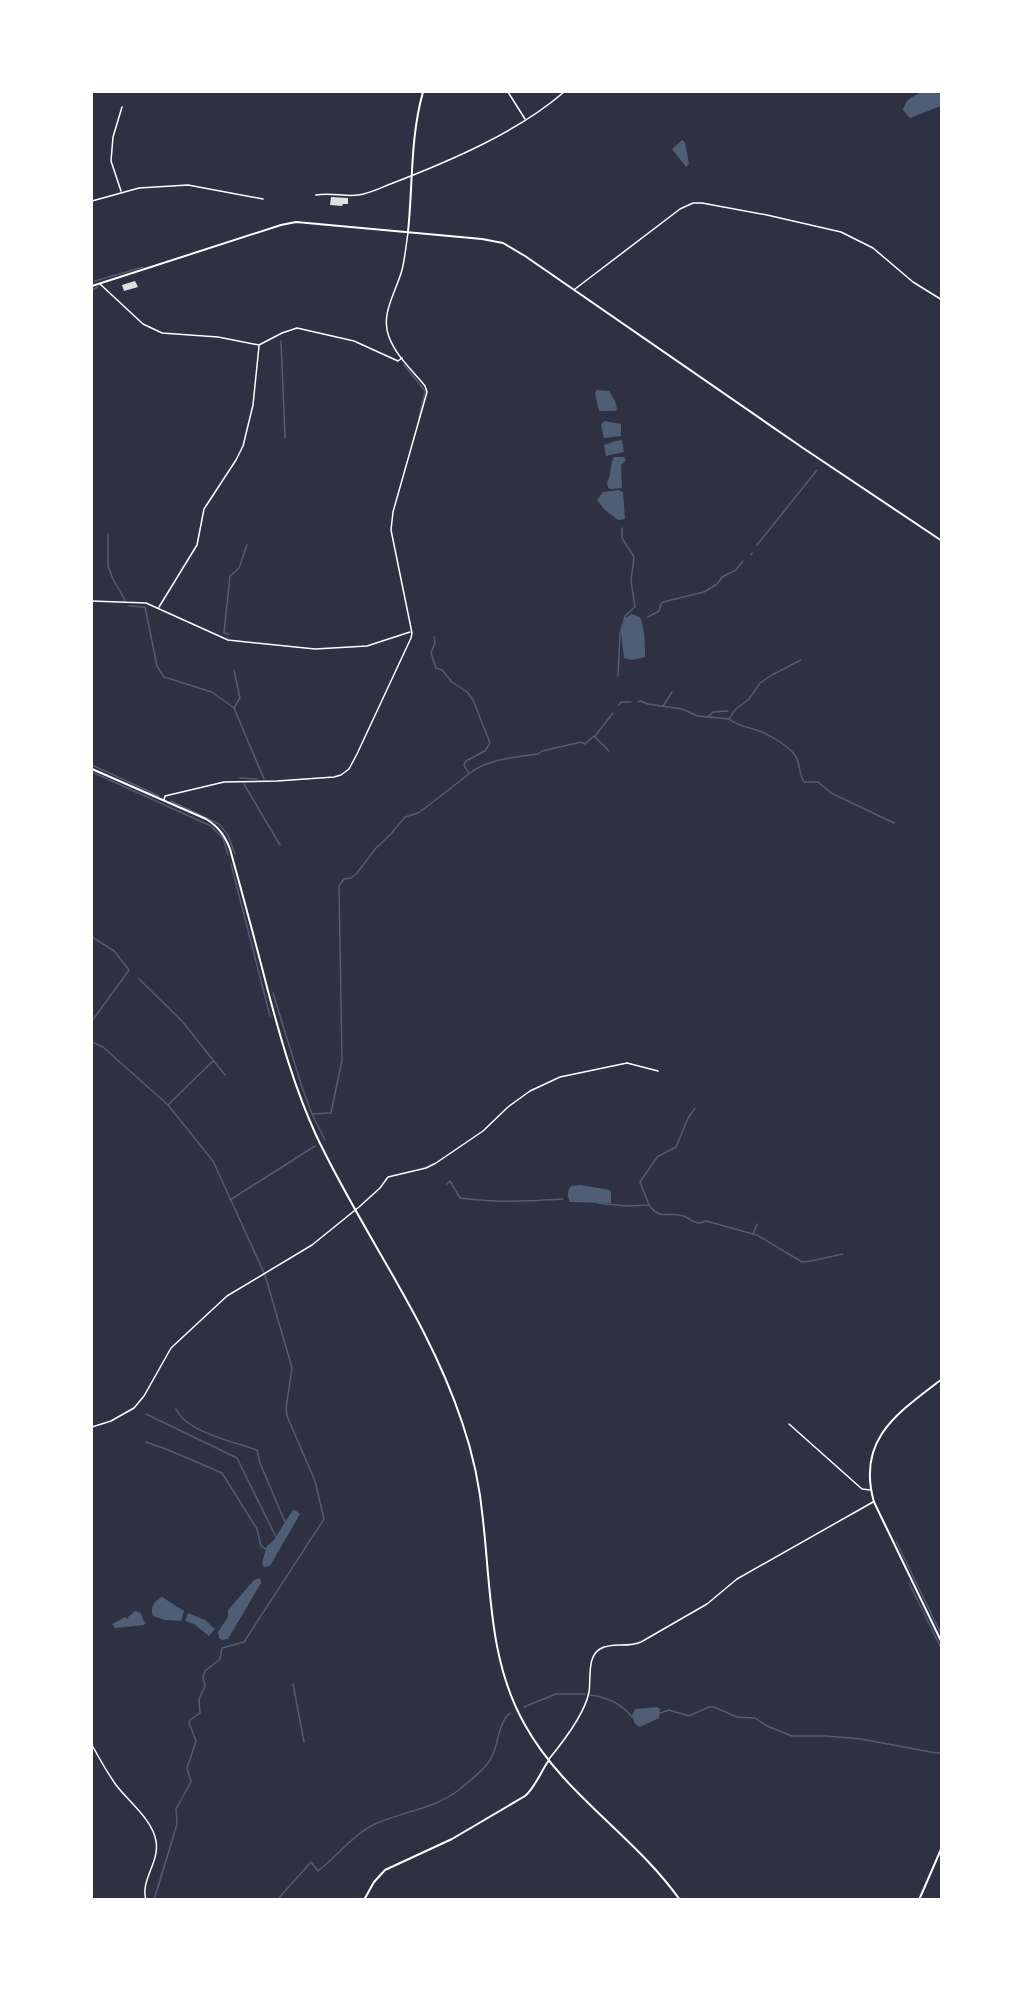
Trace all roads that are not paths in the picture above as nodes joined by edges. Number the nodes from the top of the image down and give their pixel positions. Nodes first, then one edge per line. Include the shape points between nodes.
1 (423, 92) edge
2 (508, 92) edge
3 (564, 92) edge
4 (122, 107) dead end
5 (526, 120) junction
6 (411, 176) junction
7 (121, 192) junction
8 (316, 195) dead end
9 (263, 199) dead end
10 (92, 201) edge
11 (408, 232) junction
12 (100, 283) junction
13 (92, 286) edge
14 (574, 290) junction
15 (942, 300) edge
16 (259, 345) junction
17 (402, 358) junction
18 (942, 541) edge
19 (92, 602) edge
20 (158, 608) junction
21 (412, 631) junction
22 (92, 769) edge
23 (163, 801) junction
24 (658, 1071) dead end
25 (356, 1209) junction
26 (942, 1379) edge
27 (789, 1424) dead end
28 (92, 1427) edge
29 (870, 1490) junction
30 (874, 1502) junction
31 (942, 1643) edge
32 (92, 1745) edge
33 (549, 1760) junction
34 (942, 1847) edge
35 (146, 1899) edge
36 (364, 1899) edge
37 (680, 1899) edge
38 (919, 1899) edge

1 - 6 street
2 - 5 street
3 - 5 street
4 - 7 street via 111,161
5 - 6 street
6 - 8 street via 359,195
6 - 11 street
7 - 9 street via 188,185
7 - 10 street
11 - 12 street via 289,223
11 - 14 street via 503,243
11 - 17 street via 402,270 388,305 386,323 389,338
12 - 13 street
12 - 16 street via 154,330
14 - 15 street via 680,209 698,203 850,236 873,248 913,282
14 - 18 street
16 - 17 street via 297,328 354,341 398,361
16 - 20 street via 253,405 243,446 204,509 197,545
17 - 21 street via 427,392 391,530
19 - 20 street via 139,602
20 - 21 street via 228,640 315,649 367,646
21 - 23 street via 345,773 303,780 224,782 171,794
22 - 23 street
23 - 25 street via 206,819 225,837 297,1090
24 - 25 street via 634,1063 619,1063 545,1083 508,1107 444,1159 426,1168 388,1177
25 - 28 street via 303,1251 227,1296 171,1347 134,1408
25 - 33 street via 420,1322 464,1426 479,1490 494,1633 503,1673 525,1725
26 - 29 street via 882,1432 872,1455
27 - 29 street via 862,1489
29 - 30 street
30 - 31 street
30 - 33 street via 737,1580 707,1604 640,1642 598,1650 592,1660 584,1705
32 - 35 street via 116,1785 154,1834 156,1847 143,1892
33 - 36 street via 525,1796 452,1839 385,1870
33 - 37 street
34 - 38 street

